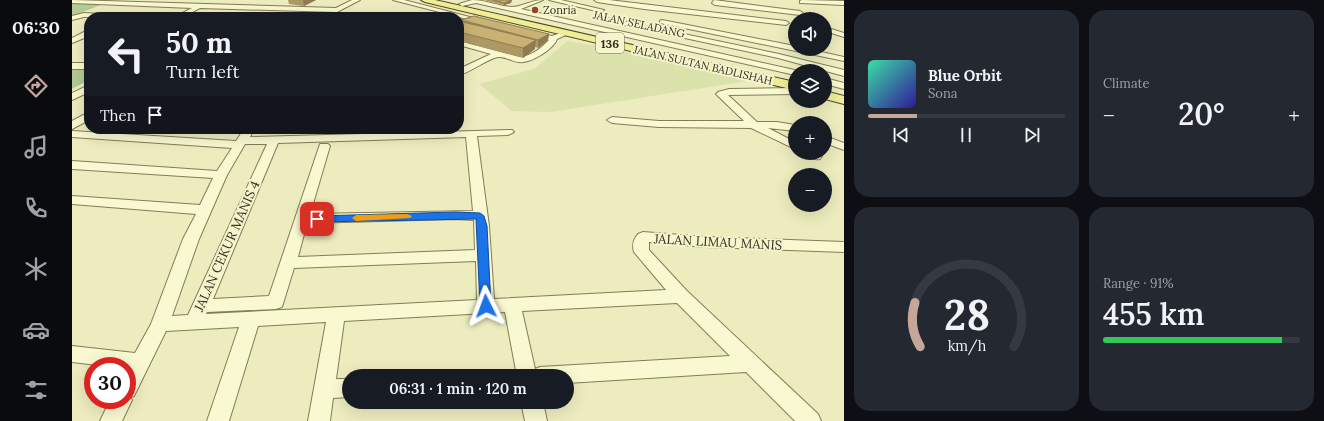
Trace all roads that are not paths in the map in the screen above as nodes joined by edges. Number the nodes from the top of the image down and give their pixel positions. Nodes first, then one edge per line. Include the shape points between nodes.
1 (357, 0) edge
2 (396, 0) edge
3 (424, 0) edge
4 (445, 0) edge
5 (552, 0) edge
6 (597, 0) edge
7 (667, 0) edge
8 (716, 0) edge
9 (72, 1) edge
10 (478, 1) edge
11 (514, 1) edge
12 (287, 2) dead end
13 (337, 2) edge
14 (316, 3) dead end
15 (542, 3) edge
16 (617, 3) junction
17 (787, 4) dead end
18 (844, 4) edge
19 (200, 6) junction
20 (460, 6) junction
21 (644, 7) junction
22 (802, 8) edge
23 (275, 9) junction
24 (306, 9) junction
25 (328, 9) junction
26 (511, 9) junction
27 (602, 10) junction
28 (188, 12) edge
29 (273, 12) edge
30 (304, 12) edge
31 (326, 12) edge
32 (433, 12) edge
33 (448, 12) edge
34 (463, 12) edge
35 (498, 12) junction
36 (668, 12) junction
37 (84, 16) edge
38 (72, 18) edge
39 (467, 20) edge
40 (656, 20) junction
41 (614, 21) junction
42 (786, 22) junction
43 (490, 23) edge
44 (713, 23) dead end
45 (644, 28) junction
46 (519, 30) edge
47 (832, 31) edge
48 (566, 33) junction
49 (631, 35) junction
50 (844, 35) edge
51 (84, 36) edge
52 (550, 38) junction
53 (72, 42) edge
54 (766, 42) junction
55 (83, 44) dead end
56 (464, 44) edge
57 (469, 46) junction
58 (788, 47) edge
59 (464, 48) edge
60 (498, 54) junction
61 (779, 56) junction
62 (827, 56) edge
63 (844, 60) edge
64 (771, 66) junction
65 (464, 70) edge
66 (788, 70) edge
67 (844, 73) edge
68 (788, 78) edge
69 (832, 83) edge
70 (788, 84) edge
71 (844, 86) edge
72 (832, 90) edge
73 (84, 91) edge
74 (788, 91) edge
75 (844, 93) edge
76 (832, 96) edge
77 (72, 97) edge
78 (844, 100) edge
79 (84, 118) edge
80 (612, 120) dead end
81 (72, 126) edge
82 (755, 126) junction
83 (788, 127) edge
84 (508, 132) dead end
85 (77, 134) edge
86 (110, 134) edge
87 (440, 135) edge
88 (107, 136) junction
89 (472, 137) junction
90 (244, 138) edge
91 (72, 141) edge
92 (832, 141) edge
93 (788, 142) edge
94 (272, 143) junction
95 (324, 146) junction
96 (844, 147) edge
97 (72, 165) edge
98 (221, 174) junction
99 (72, 200) edge
100 (204, 210) junction
101 (480, 216) junction
102 (302, 219) junction
103 (844, 247) edge
104 (483, 255) junction
105 (288, 263) junction
106 (681, 296) junction
107 (512, 305) junction
108 (486, 306) junction
109 (197, 314) junction
110 (336, 314) junction
111 (251, 319) junction
112 (160, 324) junction
113 (72, 354) edge
114 (141, 362) junction
115 (751, 363) junction
116 (526, 369) edge
117 (136, 372) edge
118 (574, 374) edge
119 (342, 388) edge
120 (324, 389) junction
121 (116, 409) edge
122 (533, 409) edge
123 (110, 421) edge
124 (218, 421) edge
125 (319, 421) edge
126 (536, 421) edge
127 (810, 421) edge

1 - 25 street via 337,10
2 - 32 street
3 - 20 main road, JALAN SULTAN BADLISHAH / 136
4 - 20 main road, JALAN SULTAN BADLISHAH / 136
5 - 27 street
6 - 16 street
7 - 36 street
8 - 22 street via 715,3
9 - 19 street
10 - 20 street
10 - 26 street, JALAN SELADANG
11 - 26 street via 519,2
12 - 23 street
13 - 25 street
14 - 24 street
15 - 26 street
16 - 21 street
16 - 27 street
17 - 22 street
18 - 22 street
19 - 23 street
19 - 28 street
20 - 33 street
20 - 34 main road, JALAN SULTAN BADLISHAH / 136
20 - 35 main road, JALAN SULTAN BADLISHAH / 136
21 - 36 street
21 - 41 street
22 - 42 street
23 - 24 street
23 - 29 street
24 - 25 street
24 - 30 street
25 - 31 street
26 - 35 street
26 - 49 street, JALAN SELADANG
27 - 41 street via 590,16
35 - 68 main road, JALAN SULTAN BADLISHAH / 136
36 - 40 street
36 - 42 street
36 - 44 street
37 - 38 street
39 - 43 street
39 - 48 main road, JALAN SULTAN BADLISHAH / 136
40 - 45 street
40 - 54 street
41 - 45 street
42 - 54 street
45 - 49 street
45 - 61 street
46 - 52 street
47 - 50 street
48 - 52 street
48 - 70 main road, JALAN SULTAN BADLISHAH / 136
49 - 64 street, JALAN SELADANG
51 - 53 street
52 - 60 street via 553,41 538,49 530,58 520,60
53 - 55 street
54 - 58 street
56 - 57 street
57 - 59 street
57 - 60 street
60 - 65 street
61 - 64 street
61 - 67 street
62 - 63 street
64 - 66 street, JALAN SELADANG
69 - 71 street
72 - 75 main road
73 - 77 street
74 - 82 street via 720,94
76 - 78 main road
79 - 81 street
80 - 82 street via 659,124
82 - 83 street
82 - 93 street
84 - 89 street
85 - 88 street
85 - 91 street
86 - 88 street
87 - 89 street
87 - 94 street
87 - 95 street
88 - 90 street
89 - 101 street
90 - 94 street
90 - 98 street
92 - 96 street
94 - 95 street
94 - 109 street, JALAN CEKUR MANIS 4
95 - 102 street
97 - 98 street
98 - 100 street
99 - 100 street
100 - 112 street
101 - 102 street
101 - 104 street
102 - 105 street
103 - 106 street, JALAN LIMAU MANIS via 643,237 640,245 642,252
104 - 105 street
104 - 108 street
105 - 109 street via 276,302
106 - 107 street
106 - 115 street
107 - 108 street
107 - 116 street
108 - 110 street
109 - 111 street
109 - 112 street, JALAN CEKUR MANIS 4
110 - 111 street
110 - 120 street
111 - 124 street
112 - 114 street
113 - 114 street
114 - 117 street
115 - 118 street
115 - 127 street
119 - 120 street
120 - 125 street
121 - 123 street
122 - 126 street

